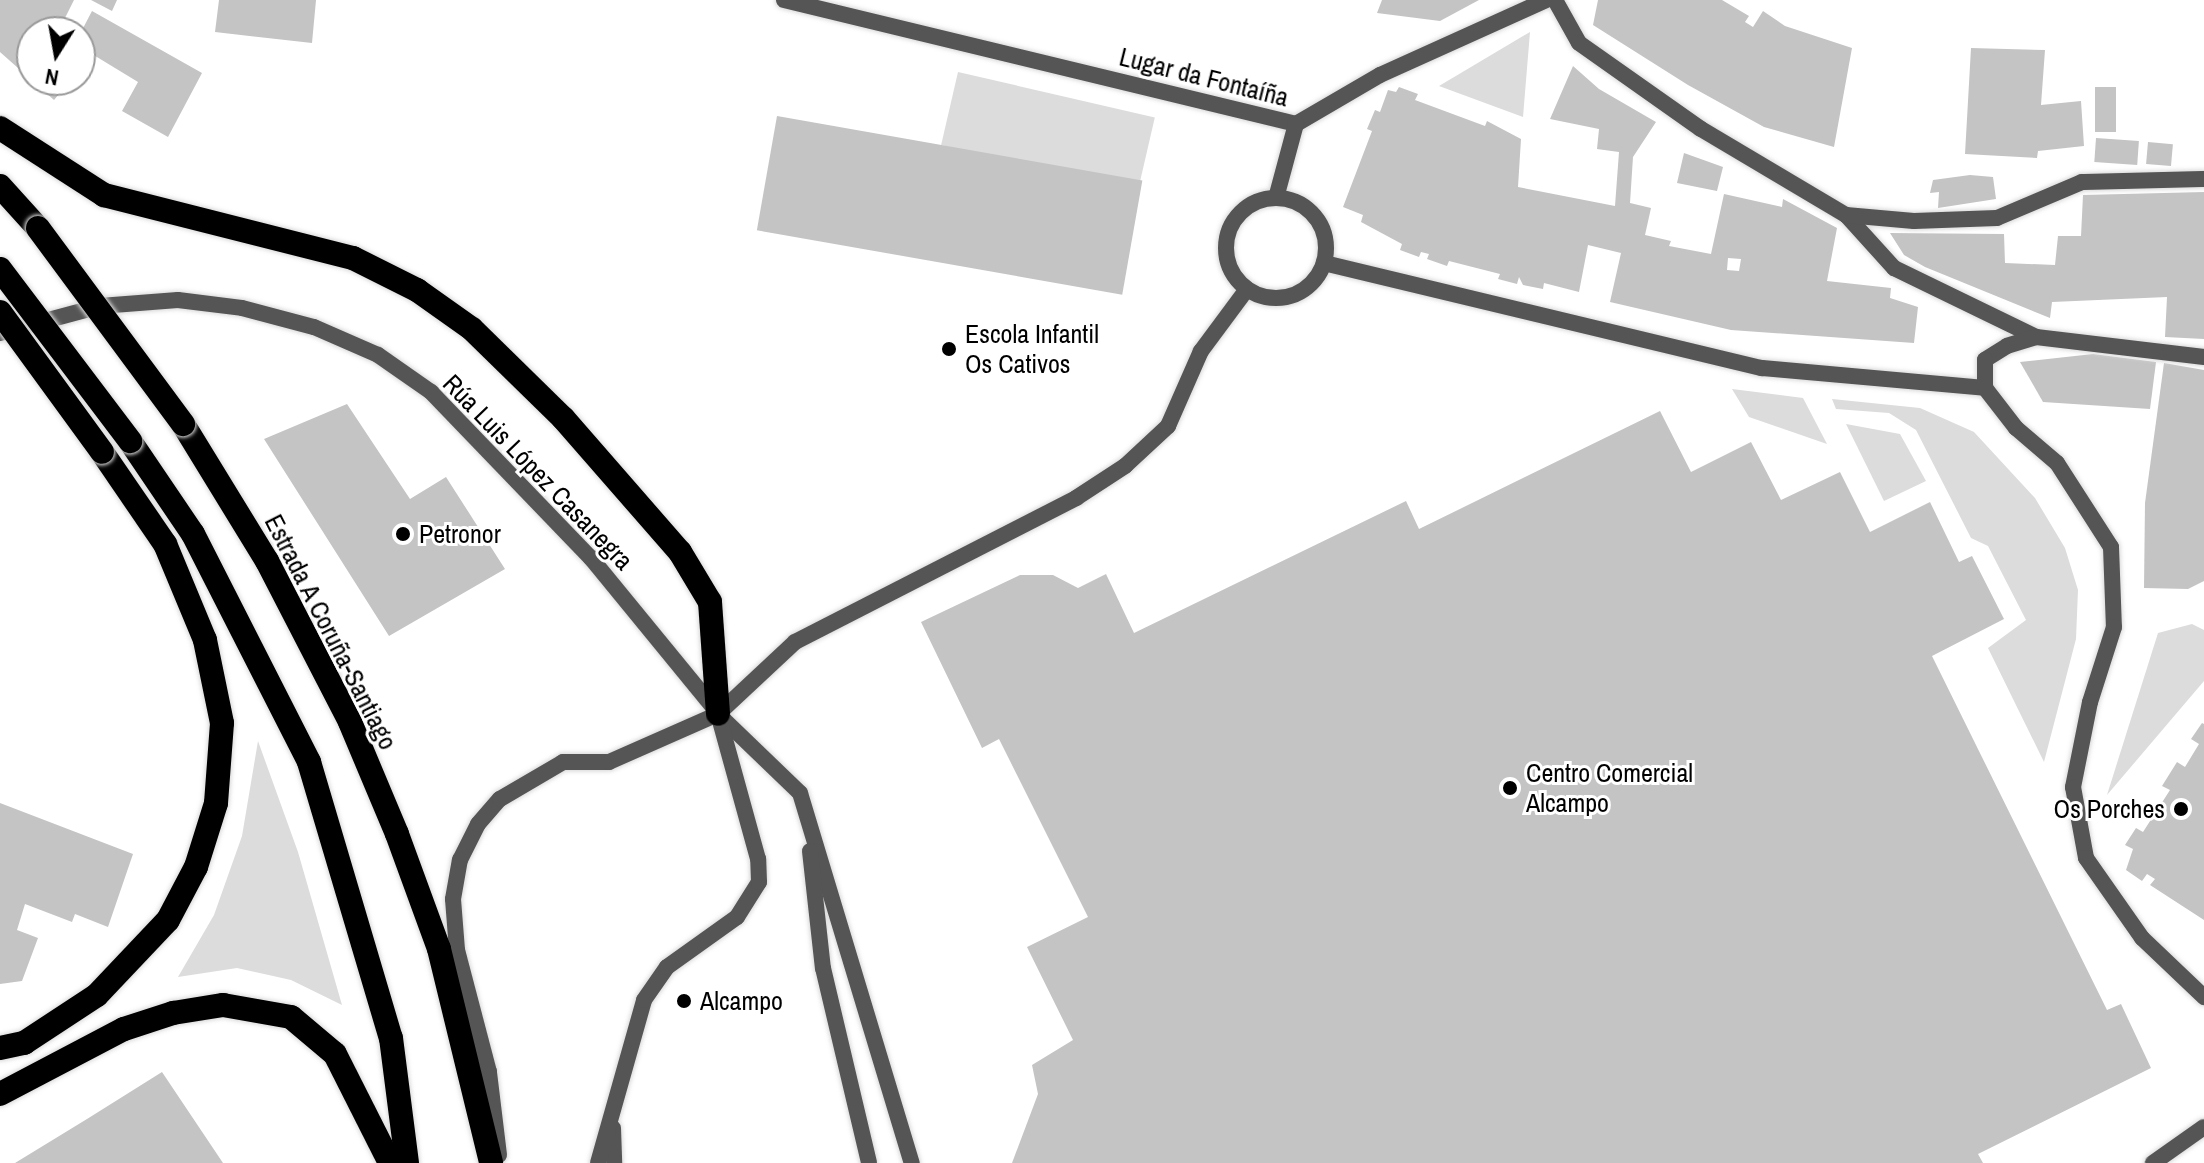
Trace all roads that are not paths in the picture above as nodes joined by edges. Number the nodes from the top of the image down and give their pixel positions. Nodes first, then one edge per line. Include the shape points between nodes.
1 (784, 0) edge
2 (813, 0) edge
3 (1546, 0) edge
4 (1555, 0) edge
5 (829, 11) junction
6 (1296, 124) junction
7 (0, 128) edge
8 (2204, 179) edge
9 (0, 186) edge
10 (1276, 198) junction
11 (1846, 215) junction
12 (1324, 263) junction
13 (0, 269) edge
14 (1247, 289) junction
15 (0, 312) edge
16 (0, 333) edge
17 (2036, 337) junction
18 (2204, 357) edge
19 (1985, 388) junction
20 (718, 714) junction
21 (807, 821) junction
22 (2204, 997) edge
23 (0, 1048) edge
24 (0, 1094) edge
25 (612, 1107) junction
26 (2204, 1127) edge
27 (390, 1163) edge
28 (407, 1163) edge
29 (491, 1163) edge
30 (500, 1163) edge
31 (598, 1163) edge
32 (614, 1163) edge
33 (869, 1163) edge
34 (912, 1163) edge
35 (2153, 1163) edge

1 - 5 street, Lugar da Fontaíña
2 - 5 street, Lugar da Fontaíña
3 - 6 street, Lugar da Fontaíña via 1380,75
4 - 11 street via 1579,43 1701,129
5 - 6 street, Lugar da Fontaíña
6 - 10 street
7 - 20 highway via 104,195 353,258 417,290 472,329 563,418 680,552 710,602
8 - 11 street via 2082,182 1997,218 1914,221
9 - 29 highway, Estrada A Coruña-Santiago, bridge via 38,228 183,424 267,561 350,722 439,949
10 - 12 street via 1291,200 1316,218 1324,232
10 - 14 street via 1246,208 1228,233 1228,264
11 - 17 street via 1894,268
12 - 14 street via 1306,289 1292,296 1261,296
12 - 19 street via 1762,368
13 - 28 highway, bridge via 193,534 309,762 391,1038
14 - 20 street via 1201,351 1168,426 1135,458 1076,498 795,642
15 - 23 highway, bridge via 165,544 205,640 222,723 216,803 196,867 168,920 97,995 24,1043
16 - 20 street, Rúa Luis López Casanegra via 100,306 178,300 285,319 378,355 431,392 591,558
17 - 18 street
17 - 19 street via 1985,360
19 - 22 street via 2016,428 2057,463 2111,547 2114,627 2090,702 2073,787 2086,858 2142,938
20 - 21 street, Rúa Luis López Casanegra via 800,793
20 - 25 street via 758,859 759,882 737,917 667,967 644,1000
20 - 30 street via 609,762 563,762 527,780 478,824 460,860 453,899 457,950 489,1072
21 - 33 street via 823,968
21 - 34 street
24 - 27 highway via 124,1029 173,1013 223,1005 291,1017 335,1054
25 - 31 street
25 - 32 street
26 - 35 street

